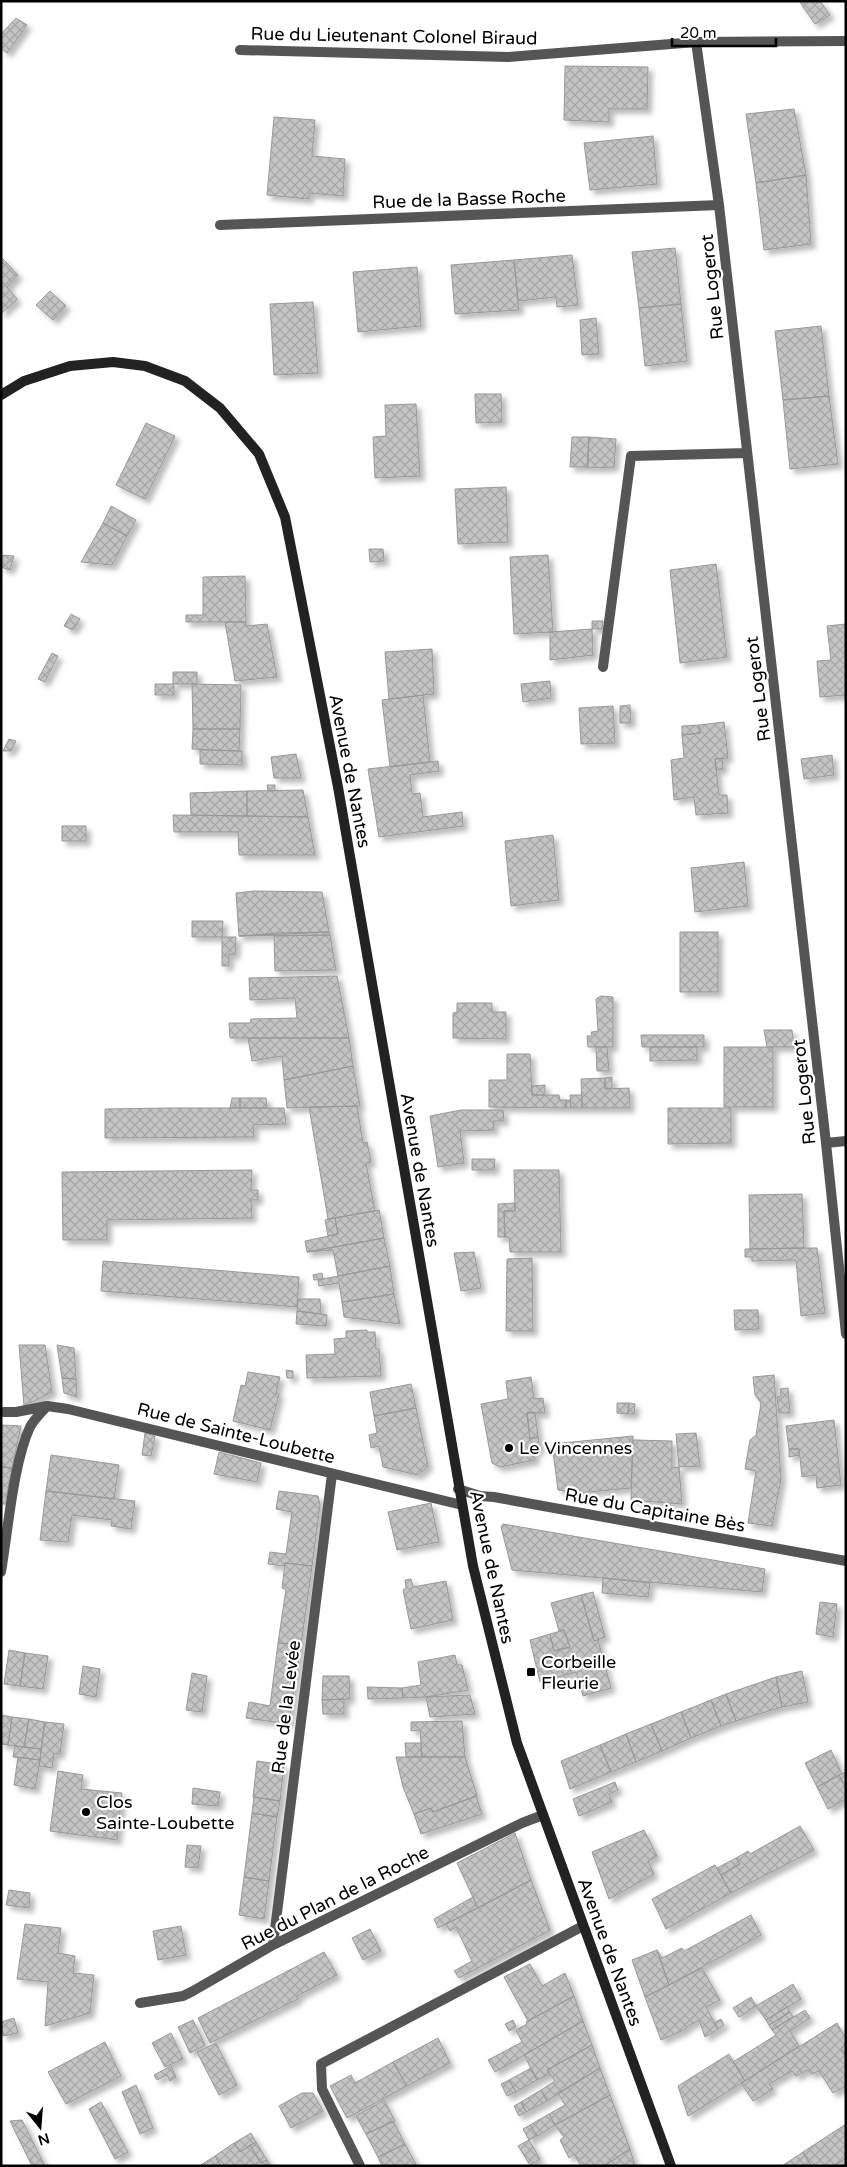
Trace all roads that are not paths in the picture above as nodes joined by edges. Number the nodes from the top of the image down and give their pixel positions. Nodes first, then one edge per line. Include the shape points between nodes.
1 (846, 41) edge
2 (696, 42) junction
3 (240, 50) dead end
4 (719, 205) junction
5 (220, 226) dead end
6 (1, 395) edge
7 (747, 453) junction
8 (603, 667) dead end
9 (846, 1141) edge
10 (826, 1143) junction
11 (846, 1334) edge
12 (47, 1406) junction
13 (1, 1412) edge
14 (332, 1474) junction
15 (458, 1489) junction
16 (462, 1505) junction
17 (846, 1561) edge
18 (1, 1572) edge
19 (543, 1815) junction
20 (583, 1926) junction
21 (274, 1945) junction
22 (140, 2003) dead end
23 (360, 2166) edge
24 (672, 2166) edge

1 - 2 street, Rue du Lieutenant Colonel Biraud
2 - 3 street, Rue du Lieutenant Colonel Biraud via 508,57
2 - 4 street, Rue Logerot
4 - 5 street, Rue de la Basse Roche
4 - 7 street, Rue Logerot
6 - 15 main road, Avenue de Nantes via 24,382 70,366 113,362 145,366 185,381 220,408 259,454 278,497 338,787
7 - 8 street via 631,456
7 - 10 street, Rue Logerot
9 - 10 street
10 - 11 street, Rue Logerot
12 - 13 street, Rue de Sainte-Loubette
12 - 14 street, Rue de Sainte-Loubette
12 - 18 street via 33,1422 26,1439
14 - 16 street, Rue de Sainte-Loubette
14 - 21 street, Rue de la Levée
15 - 16 main road, Avenue de Nantes
15 - 17 street, Rue du Capitaine Bès via 480,1496
16 - 19 main road, Avenue de Nantes via 473,1566 517,1743
19 - 20 main road, Avenue de Nantes
19 - 21 street, Rue du Plan de la Roche
20 - 23 street via 321,2064 322,2089
20 - 24 main road, Avenue de Nantes
21 - 22 street, Rue du Plan de la Roche via 188,1994

